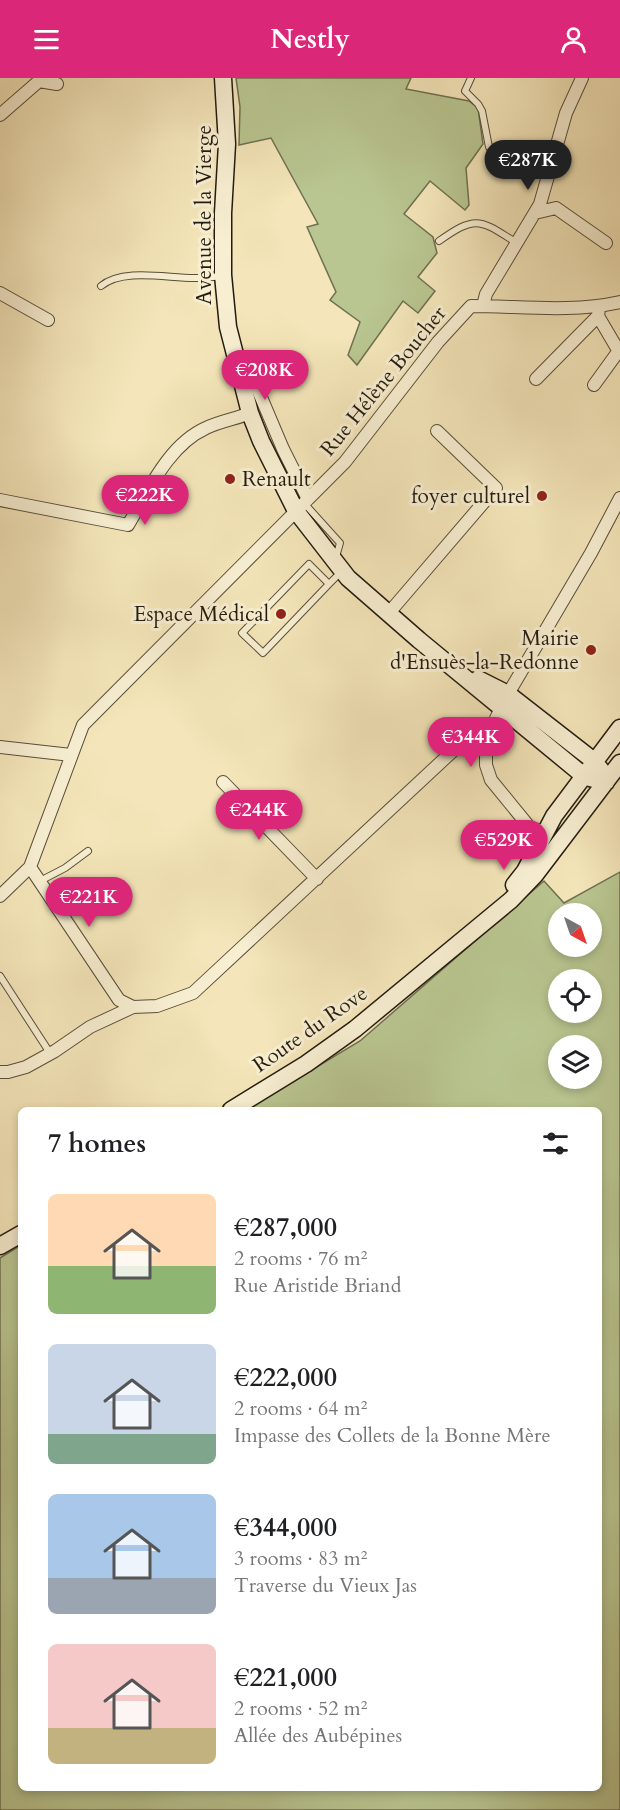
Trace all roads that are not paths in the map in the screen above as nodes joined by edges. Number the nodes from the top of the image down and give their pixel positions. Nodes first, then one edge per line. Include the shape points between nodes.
1 (223, 78) edge
2 (471, 78) edge
3 (582, 78) edge
4 (57, 84) dead end
5 (0, 115) edge
6 (514, 161) dead end
7 (535, 213) junction
8 (439, 241) dead end
9 (517, 243) junction
10 (606, 243) dead end
11 (223, 275) junction
12 (101, 286) dead end
13 (0, 293) edge
14 (620, 302) edge
15 (483, 306) junction
16 (599, 311) junction
17 (48, 320) dead end
18 (619, 350) edge
19 (263, 373) dead end
20 (536, 379) dead end
21 (594, 385) dead end
22 (250, 413) junction
23 (437, 431) dead end
24 (620, 498) edge
25 (0, 500) edge
26 (303, 504) junction
27 (339, 566) junction
28 (329, 584) junction
29 (388, 614) junction
30 (505, 701) junction
31 (491, 727) junction
32 (620, 728) edge
33 (0, 747) edge
34 (71, 755) junction
35 (620, 763) edge
36 (589, 768) junction
37 (223, 782) dead end
38 (606, 782) junction
39 (538, 830) junction
40 (88, 851) dead end
41 (30, 867) junction
42 (317, 879) junction
43 (40, 882) junction
44 (0, 896) edge
45 (0, 976) edge
46 (413, 981) junction
47 (134, 1007) junction
48 (50, 1054) junction
49 (0, 1072) edge
50 (236, 1107) edge
51 (18, 1236) edge
52 (0, 1246) edge

1 - 11 main road, Avenue de la Vierge via 227,144
2 - 6 lane via 465,91 482,111 489,147
3 - 7 street via 566,113
4 - 5 street via 39,81
7 - 9 street
7 - 10 street via 556,208
8 - 9 lane via 460,226 475,222 487,224
9 - 15 street via 486,294
11 - 12 lane via 135,276 108,280
11 - 22 main road, Avenue de la Vierge via 228,327
13 - 17 street
14 - 16 street
15 - 16 street
15 - 26 street, Rue Hélène Boucher via 471,306 438,342 345,462
16 - 18 street
16 - 20 street
18 - 21 street
19 - 26 street via 258,390
22 - 25 street via 205,428 188,440 168,461 128,525
22 - 26 main road, Avenue de la Vierge via 261,441
23 - 29 street via 496,488
24 - 30 street
26 - 27 main road, Avenue de la Vierge
26 - 34 street, Rue Hélène Boucher via 83,725
27 - 28 lane
27 - 29 main road, Avenue de la Vierge
28 - 28 lane via 309,564 242,633 263,653
29 - 30 main road, Avenue de la Vierge via 455,668
30 - 31 street
30 - 36 main road, Avenue de la Vierge
31 - 39 street via 486,739 486,765 491,780 520,816
31 - 42 street via 470,735
32 - 36 main road
33 - 34 street
34 - 41 street, Rue Hélène Boucher
35 - 38 main road
36 - 38 main road
36 - 39 main road via 554,816
37 - 42 street
38 - 46 main road via 525,888
39 - 46 main road via 520,879
40 - 43 lane
41 - 43 street
41 - 44 street
42 - 47 street via 193,993 157,1006
43 - 47 street via 119,1000
45 - 48 lane
46 - 50 main road, Route du Rove via 335,1044
47 - 48 street via 90,1027
48 - 49 street via 26,1067
51 - 52 main road

